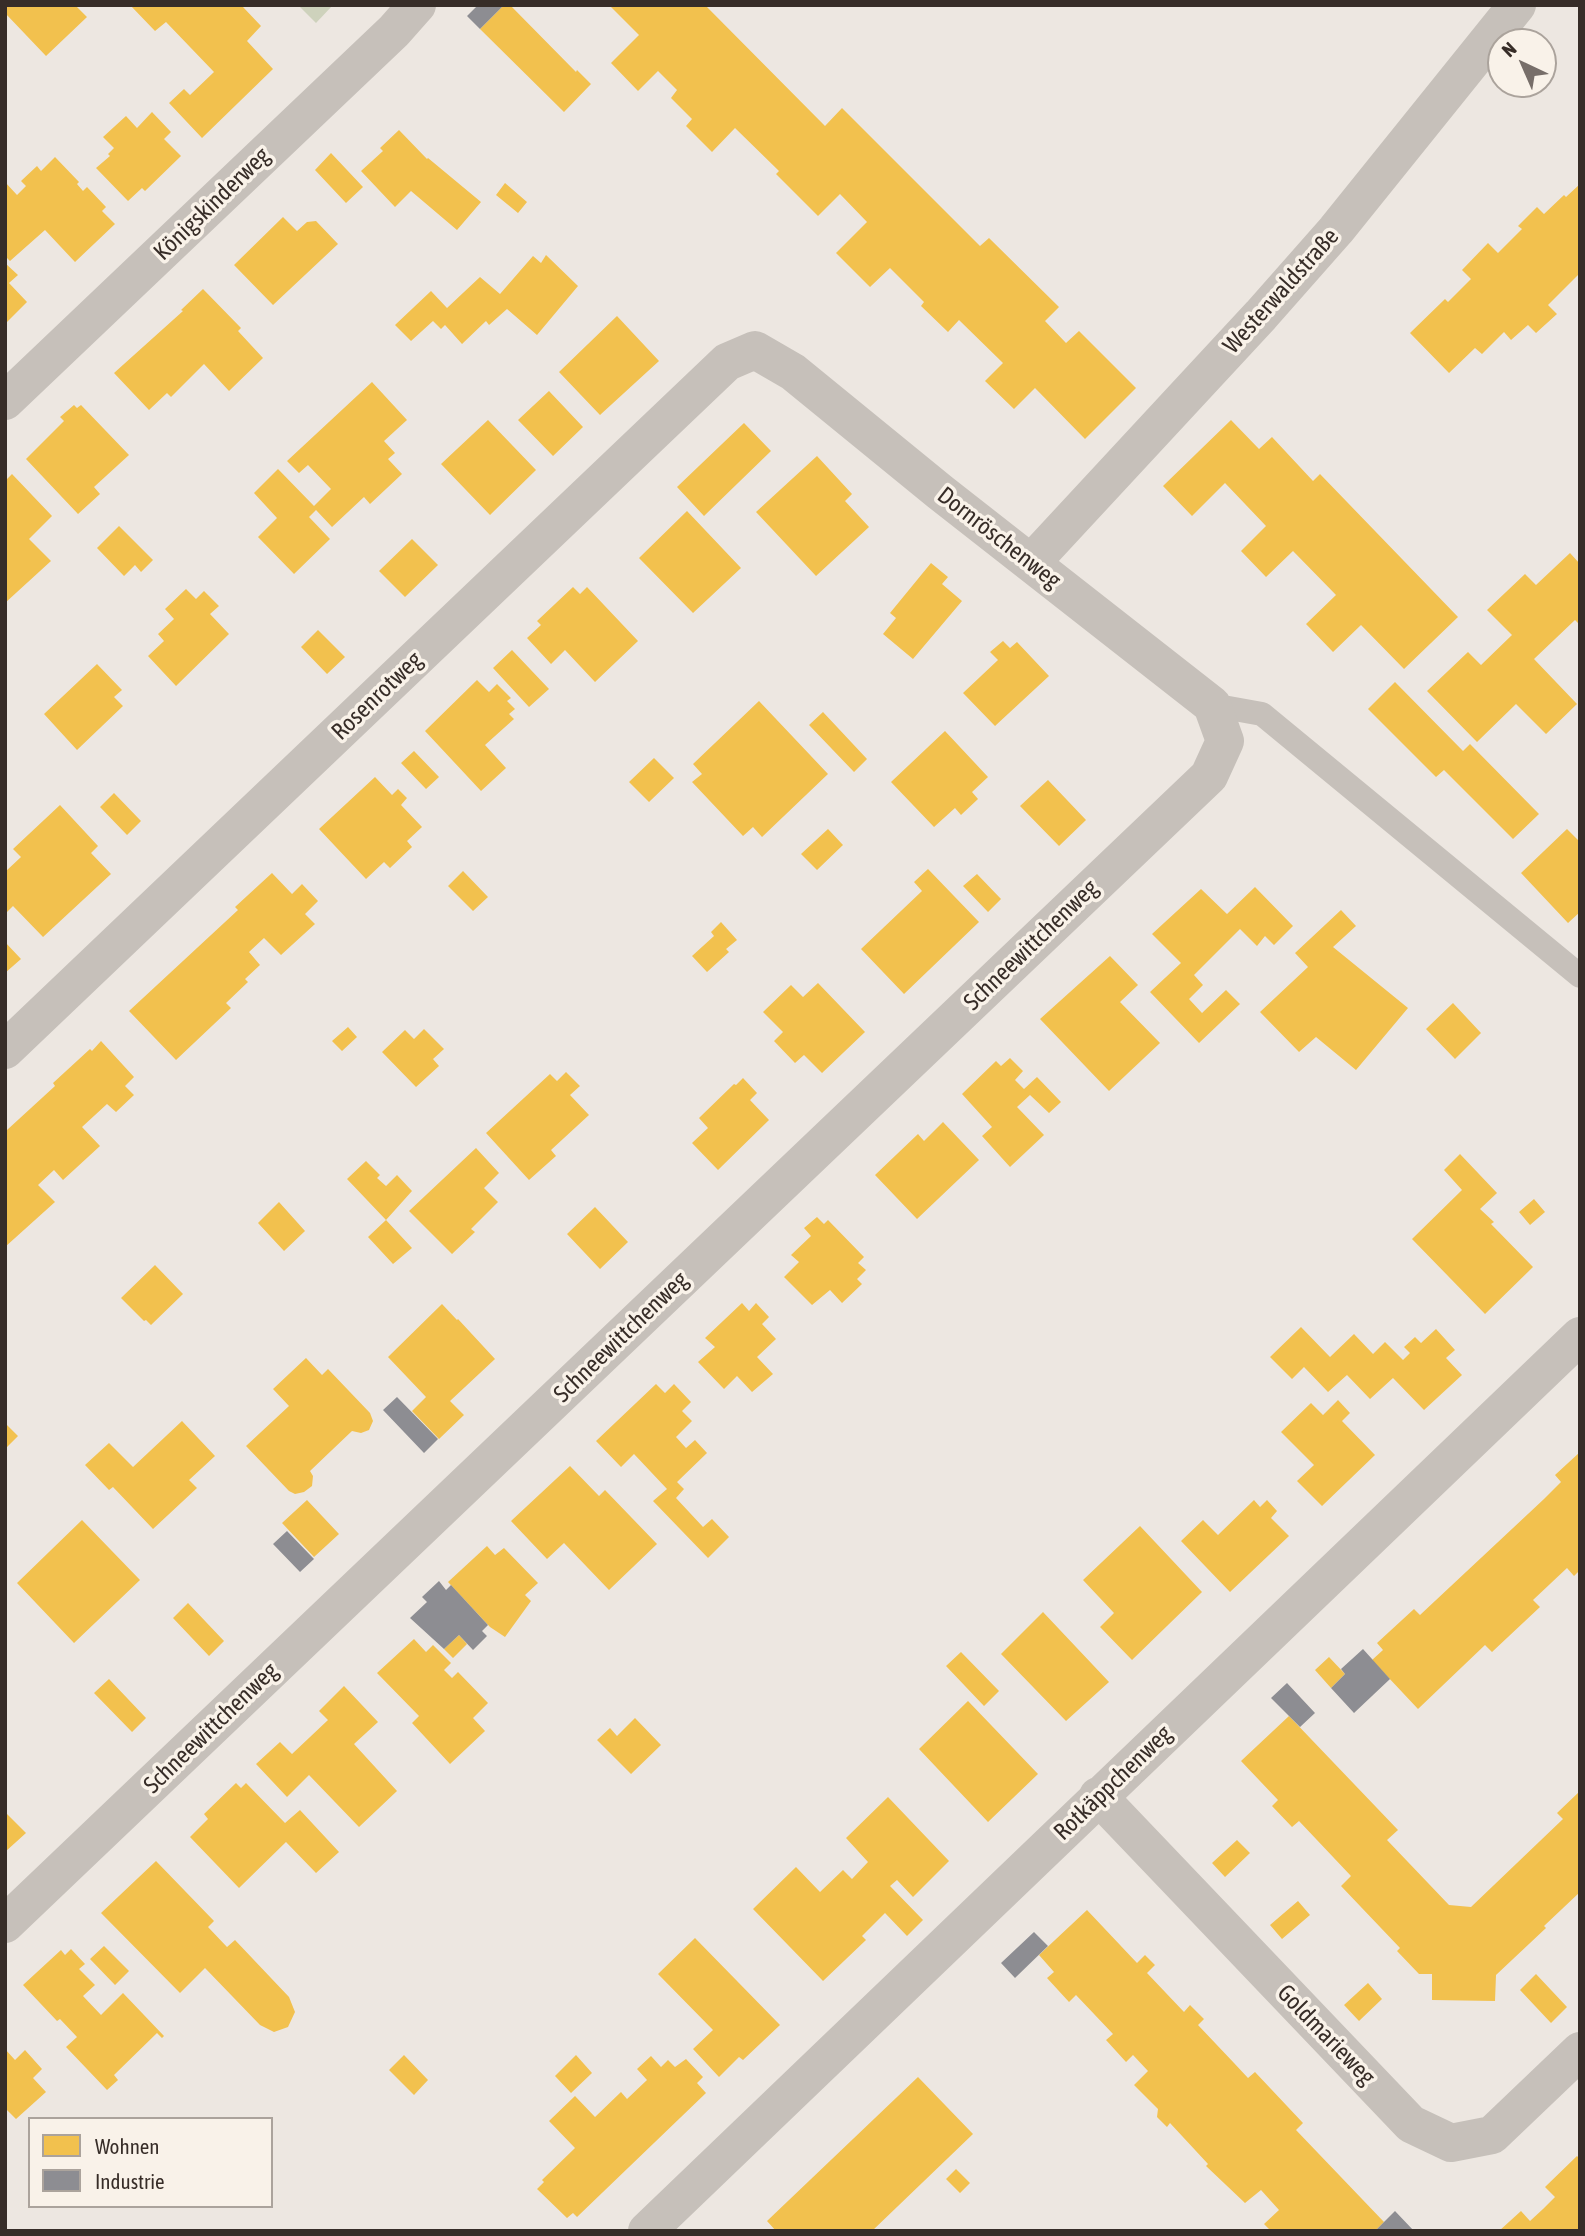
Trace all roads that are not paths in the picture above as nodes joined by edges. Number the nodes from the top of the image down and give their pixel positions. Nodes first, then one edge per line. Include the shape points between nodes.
1 (417, 5) edge
2 (1517, 5) edge
3 (755, 349) joint
4 (5, 401) edge
5 (1031, 564) junction
6 (1212, 705) junction
7 (1580, 976) edge
8 (5, 1050) edge
9 (1580, 1336) edge
10 (1098, 1796) junction
11 (5, 1924) edge
12 (1580, 2051) edge
13 (647, 2231) edge

1 - 4 street, Königskinderweg
2 - 5 street, Westerwaldstraße via 1336,230
3 - 5 street, Dornröschenweg via 793,372
3 - 8 street, Rosenrotweg via 727,362
5 - 6 street, Dornröschenweg
6 - 7 lane via 1262,714
6 - 11 street, Schneewittchenweg via 1225,741 1209,776
9 - 10 street, Rotkäppchenweg
10 - 12 street, Goldmarieweg via 1411,2124 1451,2143 1492,2135
10 - 13 street, Rotkäppchenweg

